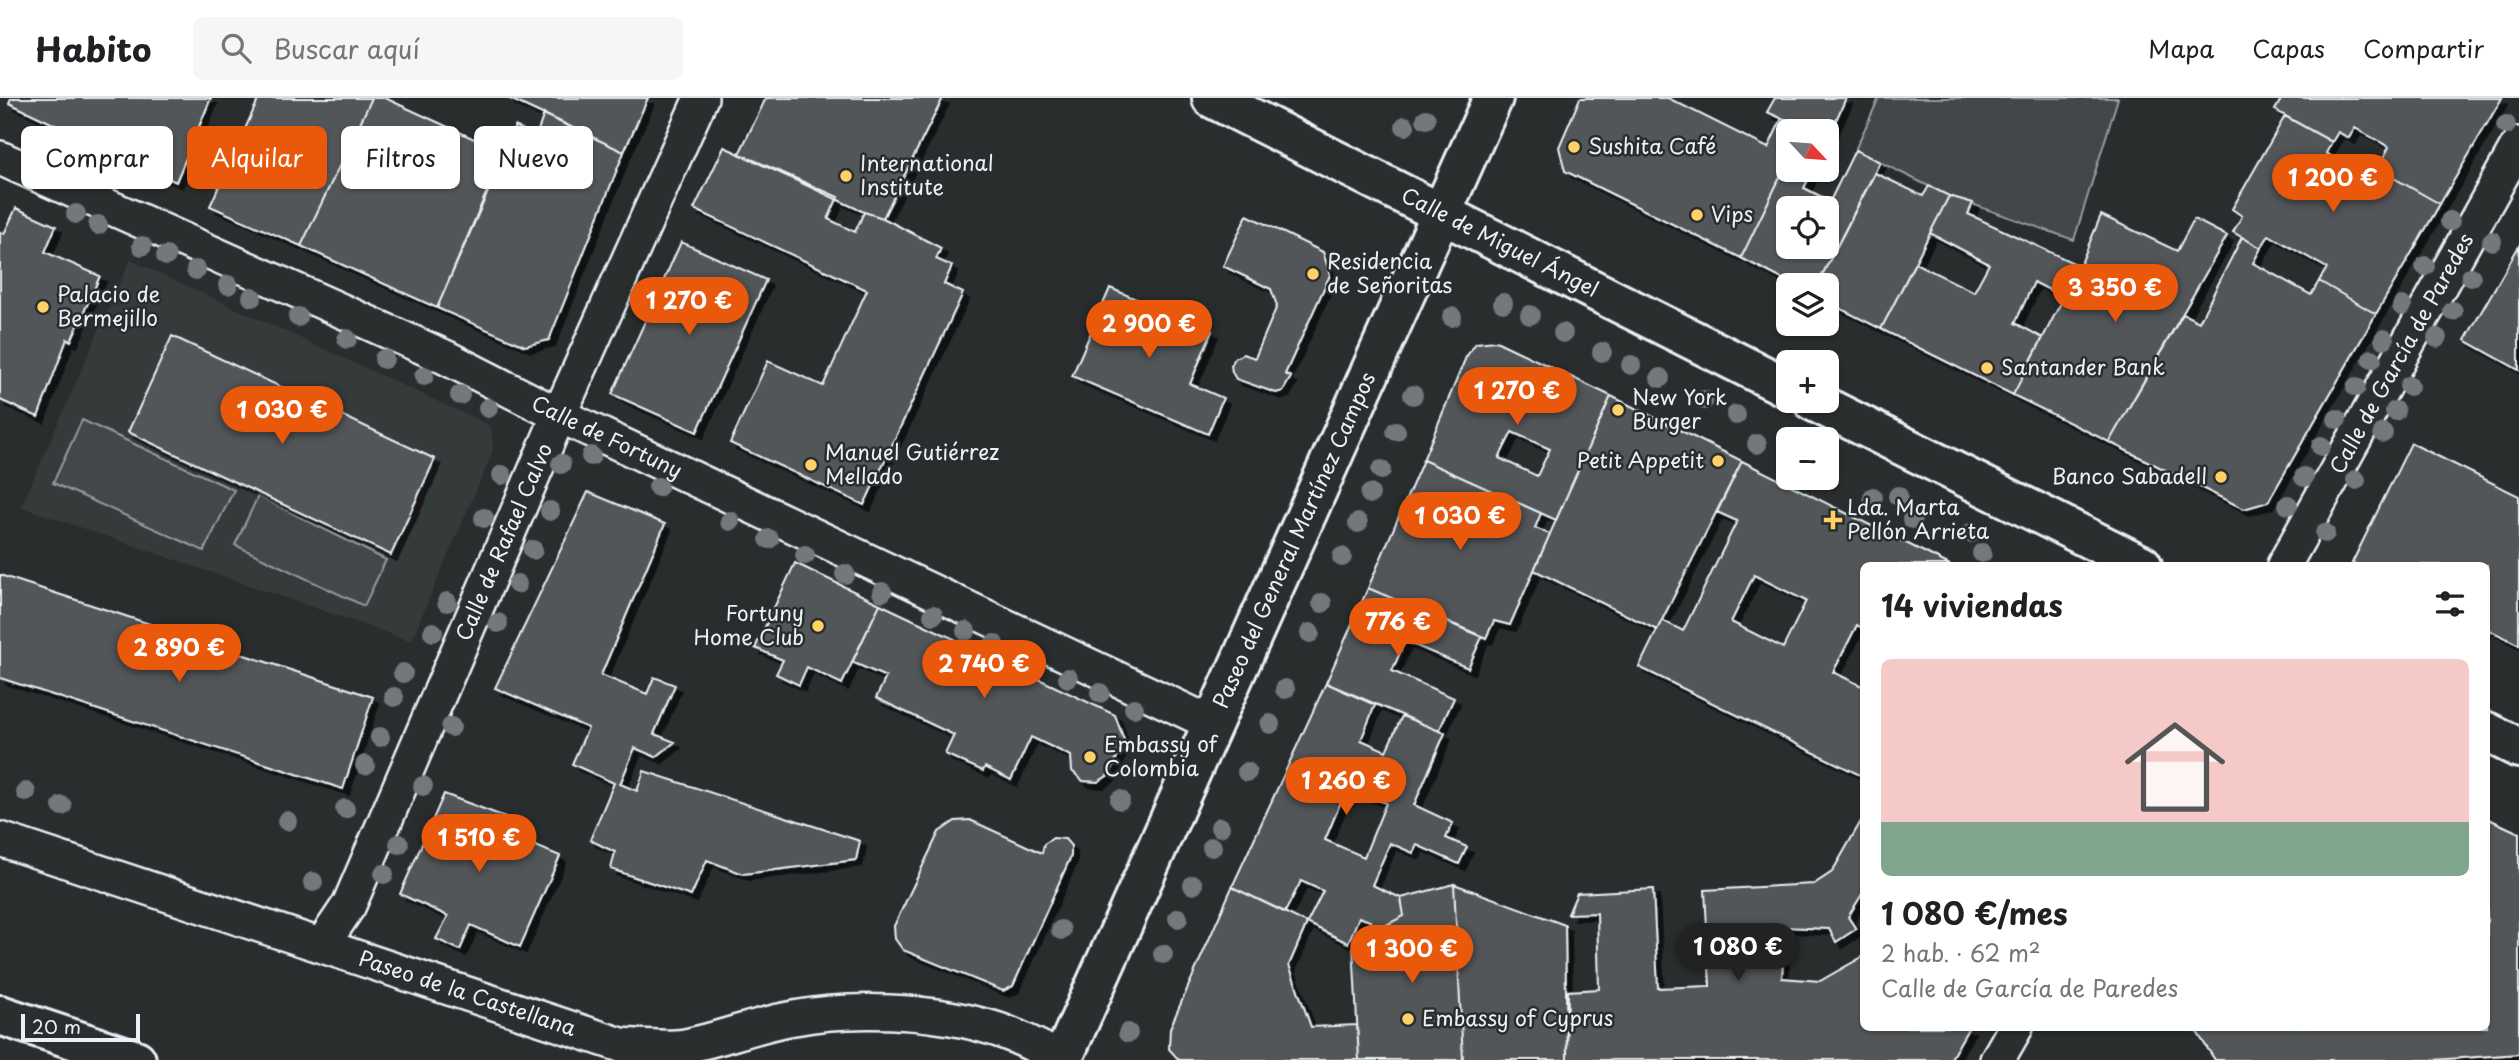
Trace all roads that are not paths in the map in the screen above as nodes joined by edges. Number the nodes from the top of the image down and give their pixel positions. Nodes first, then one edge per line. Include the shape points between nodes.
1 (701, 98) edge
2 (1212, 98) edge
3 (1493, 98) edge
4 (2519, 144) edge
5 (0, 158) edge
6 (1442, 213) junction
7 (1776, 382) edge
8 (1837, 413) edge
9 (559, 415) junction
10 (2136, 562) edge
11 (2286, 562) edge
12 (1213, 724) junction
13 (2490, 734) edge
14 (2519, 748) edge
15 (0, 839) edge
16 (322, 945) junction
17 (0, 1015) edge
18 (2014, 1031) edge
19 (136, 1060) edge
20 (1063, 1060) edge
21 (1997, 1060) edge

1 - 9 street, Calle de Rafael Calvo
2 - 6 main road, Calle de Miguel Ángel
3 - 6 main road, Paseo del General Martínez Campos
4 - 11 street, Calle de García de Paredes
5 - 9 street, Calle de Fortuny via 445,357
6 - 7 main road, Calle de Miguel Ángel
6 - 12 main road, Paseo del General Martínez Campos
8 - 10 main road
9 - 12 street, Calle de Fortuny
9 - 16 street, Calle de Rafael Calvo via 349,905
12 - 20 main road, Paseo del General Martínez Campos
13 - 14 main road
15 - 16 street, Paseo de la Castellana
16 - 20 street, Paseo de la Castellana via 621,1045 683,1046 793,1018 880,1012 986,1026
17 - 19 main road
18 - 21 street

